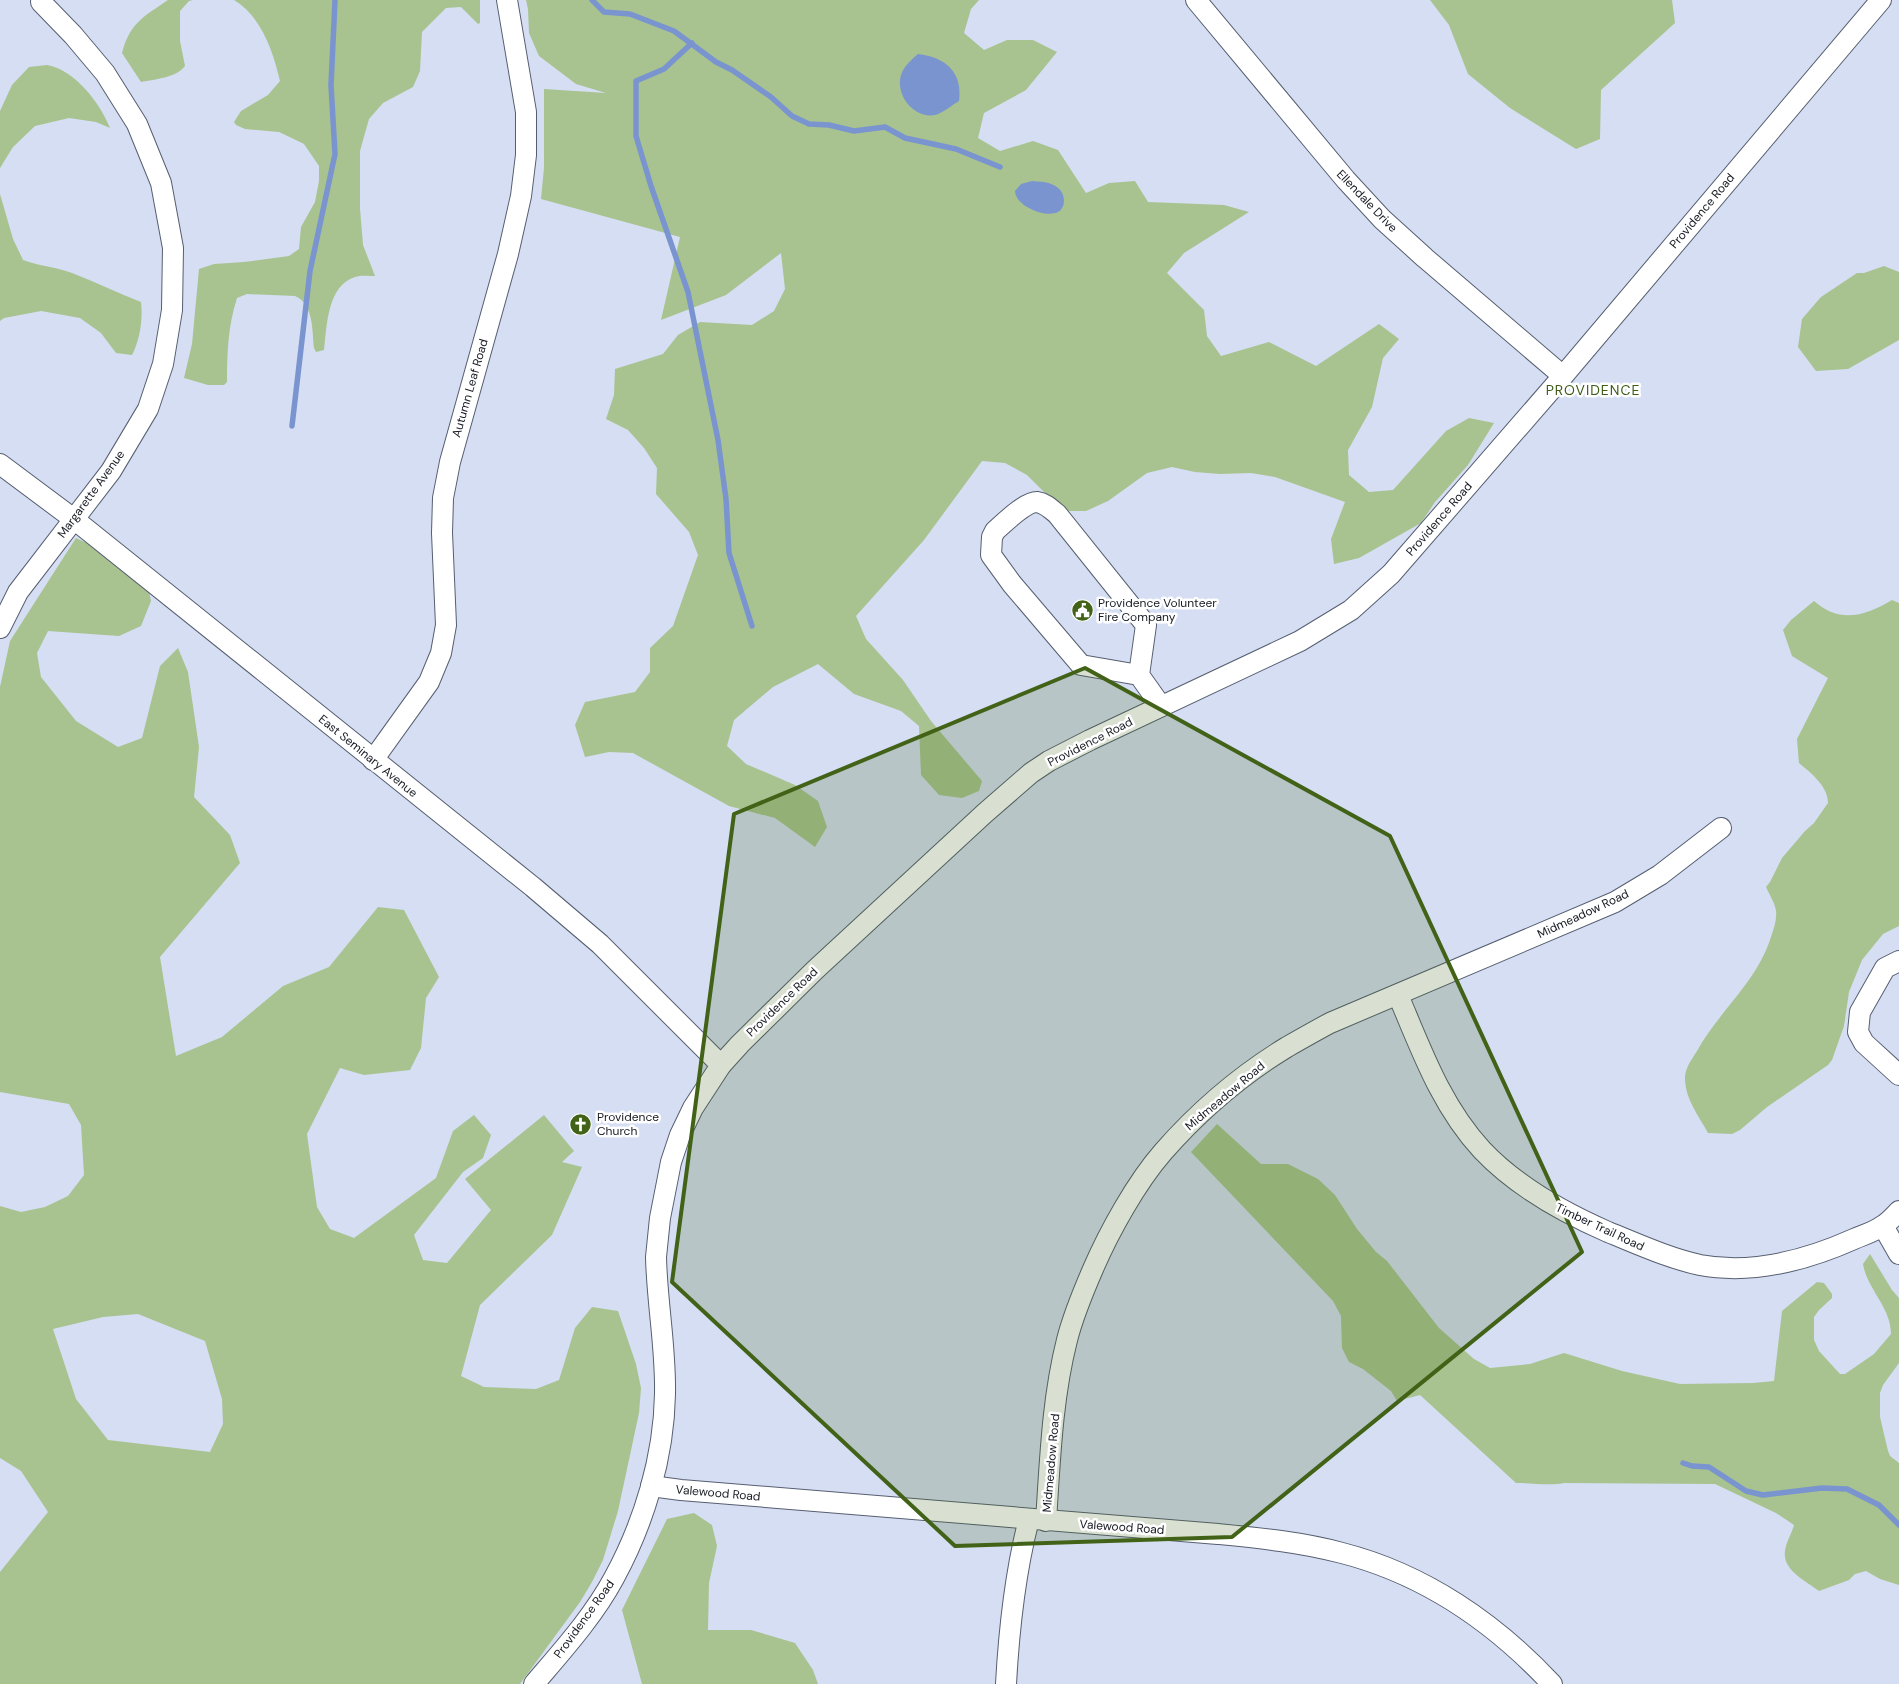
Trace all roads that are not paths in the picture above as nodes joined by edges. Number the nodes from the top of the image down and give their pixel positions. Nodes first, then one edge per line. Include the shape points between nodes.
1 (507, 0) edge
2 (1196, 0) edge
3 (1881, 0) edge
4 (41, 2) dead end
5 (1563, 376) junction
6 (0, 464) edge
7 (75, 520) junction
8 (0, 628) edge
9 (1139, 675) junction
10 (1161, 706) junction
11 (373, 760) junction
12 (1721, 828) dead end
13 (1899, 962) edge
14 (1398, 995) junction
15 (721, 1065) junction
16 (1899, 1075) edge
17 (1899, 1211) edge
18 (1883, 1226) junction
19 (1899, 1254) edge
20 (651, 1486) junction
21 (1037, 1520) junction
22 (534, 1684) edge
23 (1006, 1684) edge
24 (1552, 1684) edge

1 - 11 street, Autumn Leaf Road via 526,112 526,155 508,254 445,489 442,533 446,625 441,653 429,682
2 - 5 street, Ellendale Drive via 1382,219
3 - 5 street, Providence Road
4 - 7 street, Margarette Avenue via 105,73 137,124 160,183 173,248 172,310 164,355 148,409 111,471
5 - 10 street, Providence Road via 1391,574 1351,610 1300,642
6 - 7 street, East Seminary Avenue
7 - 8 street, Margarette Avenue via 18,592
7 - 11 street, East Seminary Avenue
9 - 9 street via 1081,665 1012,584 992,555 995,531 1026,505 1037,502 1057,514 1146,625
9 - 10 street
10 - 15 street, Providence Road via 1055,758 1012,788 789,995
11 - 15 street, East Seminary Avenue via 600,944
12 - 14 street, Midmeadow Road via 1660,875 1615,902
13 - 16 street via 1885,968 1860,1012 1858,1032 1864,1043
14 - 18 street, Timber Trail Road via 1437,1084 1457,1118 1482,1150 1512,1178 1578,1219 1663,1255 1702,1265 1742,1268 1784,1263 1830,1250
14 - 21 street, Midmeadow Road via 1330,1023 1286,1047 1247,1074 1201,1113 1162,1153 1130,1198 1102,1248 1067,1339
15 - 20 street, Providence Road via 680,1135 664,1187 656,1258 665,1406
17 - 18 street, Timber Trail Road
18 - 19 street
20 - 21 street, Valewood Road
20 - 22 street, Providence Road via 614,1579 583,1624
21 - 23 street, Midmeadow Road via 1019,1559
21 - 24 street, Valewood Road via 1271,1539 1351,1556 1409,1578 1464,1608 1493,1628

